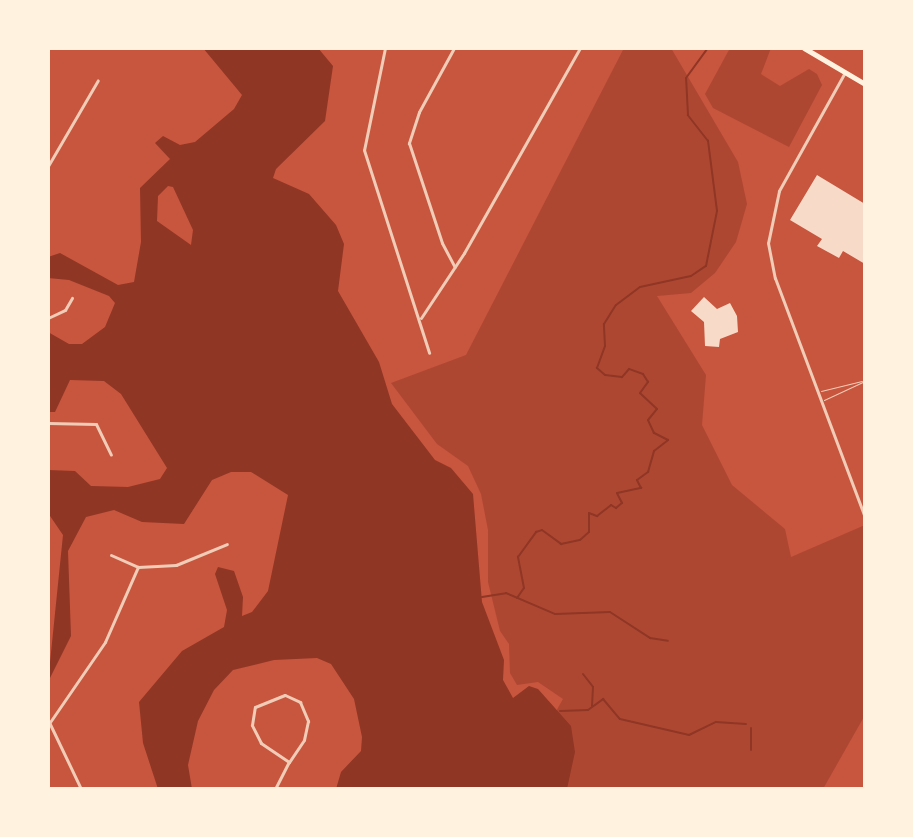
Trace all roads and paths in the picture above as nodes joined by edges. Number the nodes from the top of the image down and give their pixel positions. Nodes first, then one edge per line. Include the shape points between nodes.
1 (385, 48) edge
2 (454, 48) edge
3 (580, 48) edge
4 (804, 48) edge
5 (845, 72) junction
6 (98, 80) dead end
7 (865, 84) edge
8 (48, 166) edge
9 (455, 267) junction
10 (72, 298) dead end
11 (48, 318) edge
12 (421, 318) junction
13 (429, 353) dead end
14 (865, 381) edge
15 (818, 393) junction
16 (821, 402) junction
17 (48, 423) edge
18 (111, 455) dead end
19 (865, 518) edge
20 (227, 544) dead end
21 (111, 555) dead end
22 (138, 567) junction
23 (49, 723) edge
24 (289, 762) junction
25 (81, 789) edge
26 (275, 789) edge

1 - 12 street via 364,150
2 - 9 street via 419,112 409,143 447,258
3 - 9 street
4 - 5 highway
5 - 7 highway
5 - 15 street via 782,184 768,228 772,268
6 - 8 street
9 - 12 street
10 - 11 street via 65,310
12 - 13 street
14 - 15 lane
14 - 16 lane
15 - 16 street
16 - 19 street
17 - 18 street via 96,424
20 - 22 street via 192,562
21 - 22 street
22 - 23 street via 105,642
23 - 25 street
24 - 24 street via 304,740 308,721 300,702 285,695 255,707 252,725 261,743
24 - 26 street

